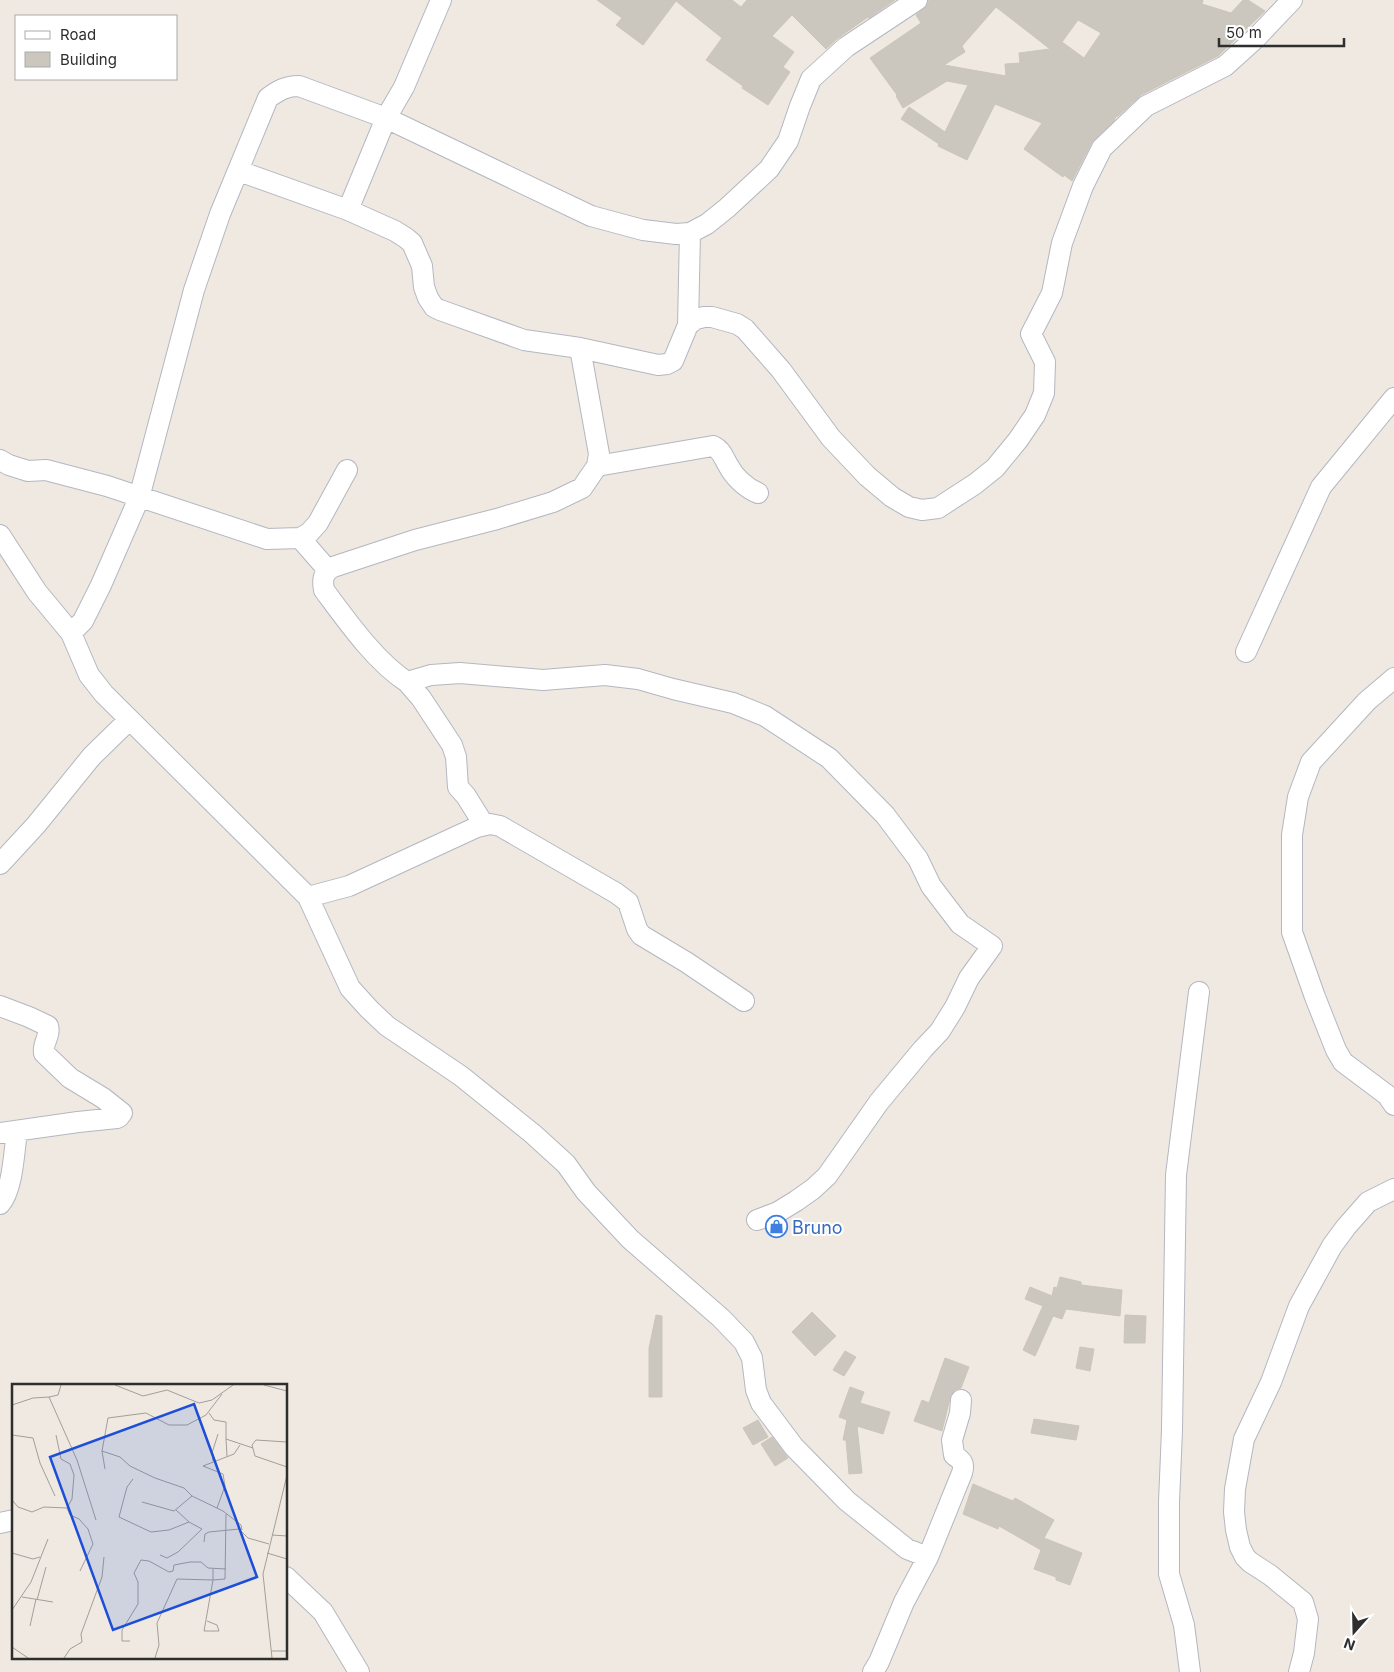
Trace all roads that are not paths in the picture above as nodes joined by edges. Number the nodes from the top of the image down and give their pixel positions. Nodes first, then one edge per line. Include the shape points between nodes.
1 (441, 0) edge
2 (917, 0) edge
3 (1292, 0) edge
4 (386, 118) junction
5 (239, 171) junction
6 (348, 210) junction
7 (690, 233) junction
8 (688, 325) junction
9 (580, 348) junction
10 (1394, 398) edge
11 (0, 460) edge
12 (597, 466) junction
13 (347, 470) dead end
14 (758, 493) dead end
15 (140, 498) junction
16 (0, 535) edge
17 (300, 538) junction
18 (327, 569) junction
19 (71, 633) junction
20 (1246, 652) dead end
21 (1394, 678) edge
22 (407, 682) junction
23 (129, 720) junction
24 (484, 825) junction
25 (0, 864) edge
26 (308, 897) junction
27 (1199, 992) dead end
28 (744, 1001) dead end
29 (0, 1006) edge
30 (1394, 1105) edge
31 (9, 1132) edge
32 (1394, 1189) edge
33 (0, 1204) edge
34 (757, 1220) dead end
35 (961, 1400) dead end
36 (928, 1557) junction
37 (288, 1579) edge
38 (359, 1672) edge
39 (873, 1672) edge
40 (1190, 1672) edge
41 (1299, 1672) edge

1 - 4 street via 404,87
2 - 7 street via 846,47 811,79 788,140 769,170 707,224
3 - 8 street via 1224,66 1146,106 1102,148 1083,186 1062,243 1052,293 1031,334 1045,362 1044,394 1035,415 995,468 938,508 922,510 909,507 867,476 831,438 745,328 712,317 704,317
4 - 5 street via 299,86 279,89 268,98
4 - 6 street
4 - 7 street via 591,216 642,230
5 - 6 street
5 - 15 street via 220,214 194,290
6 - 9 street via 395,231 412,243 423,272 426,293 434,307 524,340
7 - 8 street
8 - 9 street via 673,361 667,364 658,365
9 - 12 street via 599,454
10 - 20 street via 1321,487
11 - 15 street via 28,471 46,470
12 - 14 street via 713,446 720,449 729,468 748,488
12 - 18 street via 582,488 554,502 415,540
13 - 17 street via 318,523
15 - 17 street via 267,539
15 - 19 street via 83,621
16 - 19 street via 37,592
17 - 18 street
18 - 22 street via 323,579 324,590 374,654
19 - 23 street via 89,675
21 - 30 street via 1367,701 1311,762 1298,797 1292,834 1292,932 1315,998 1343,1062 1388,1095
22 - 24 street via 452,744 458,787
22 - 34 street via 431,675 460,673 542,680 605,675 638,679 733,703 765,716 829,758 885,816 918,859 931,886 960,924 992,946 969,978 940,1031 879,1102 827,1176 796,1201
23 - 25 street via 92,756
23 - 26 street
24 - 26 street via 349,886
24 - 28 street via 500,826 616,893 628,902 641,935
26 - 36 street via 350,988 369,1009 386,1026 461,1076 566,1164 586,1192 630,1239 744,1342 752,1358 761,1403 789,1441 847,1500 907,1550
27 - 40 street via 1176,1175 1169,1502 1169,1574 1184,1625
29 - 31 street via 48,1026 44,1053 70,1078 122,1113 119,1118
31 - 33 street via 8,1188
32 - 41 street via 1368,1202 1332,1246 1299,1306 1271,1382 1244,1439 1234,1512 1240,1547 1250,1562 1303,1602 1308,1619
35 - 36 street via 952,1440 954,1455 964,1466
36 - 39 street
37 - 38 street via 324,1612

